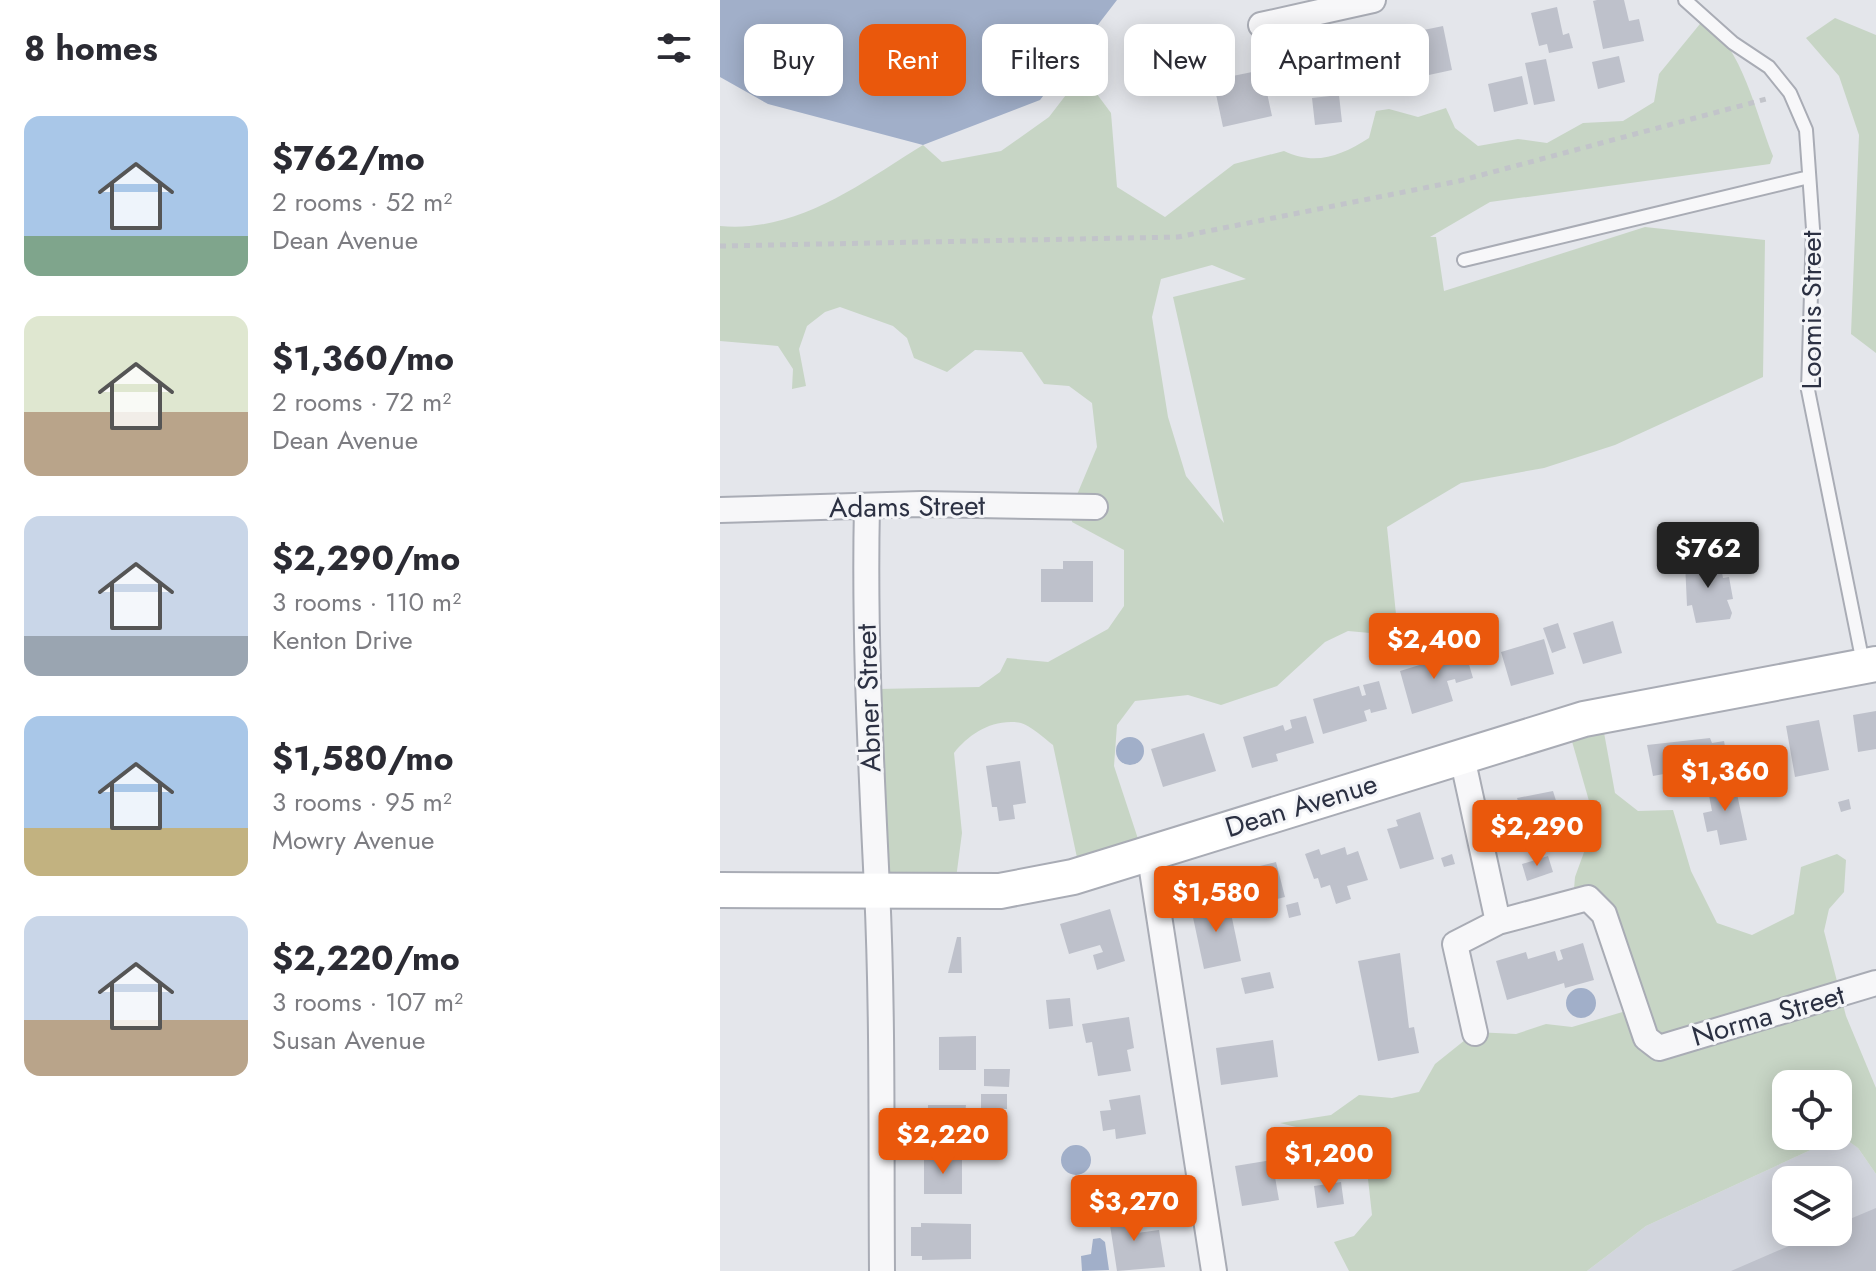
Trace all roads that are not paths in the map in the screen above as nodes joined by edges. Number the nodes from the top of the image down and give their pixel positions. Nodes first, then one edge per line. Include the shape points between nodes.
1 (1373, 0) edge
2 (1685, 0) edge
3 (1265, 24) edge
4 (1809, 177) junction
5 (1464, 260) dead end
6 (867, 506) junction
7 (1095, 507) dead end
8 (720, 510) edge
9 (1870, 665) edge
10 (1462, 757) junction
11 (1149, 851) junction
12 (877, 889) junction
13 (720, 890) edge
14 (1498, 922) junction
15 (1876, 983) edge
16 (1475, 1033) dead end
17 (882, 1271) edge
18 (1214, 1271) edge

1 - 3 street
2 - 4 lane, Loomis Street via 1769,67 1790,93 1806,130
4 - 5 lane
4 - 9 lane, Loomis Street via 1813,229 1808,390
6 - 7 street, Adams Street
6 - 8 street, Adams Street
6 - 12 street, Abner Street via 867,691
9 - 10 street, Dean Avenue via 1584,719
10 - 11 street, Dean Avenue
10 - 14 street
11 - 12 street, Dean Avenue via 1073,877 1000,891
11 - 18 street
12 - 13 street, Dean Avenue
12 - 17 street, Abner Street
14 - 15 street, Norma Street via 1588,898 1604,914 1646,1038 1659,1048
14 - 16 street via 1455,944

